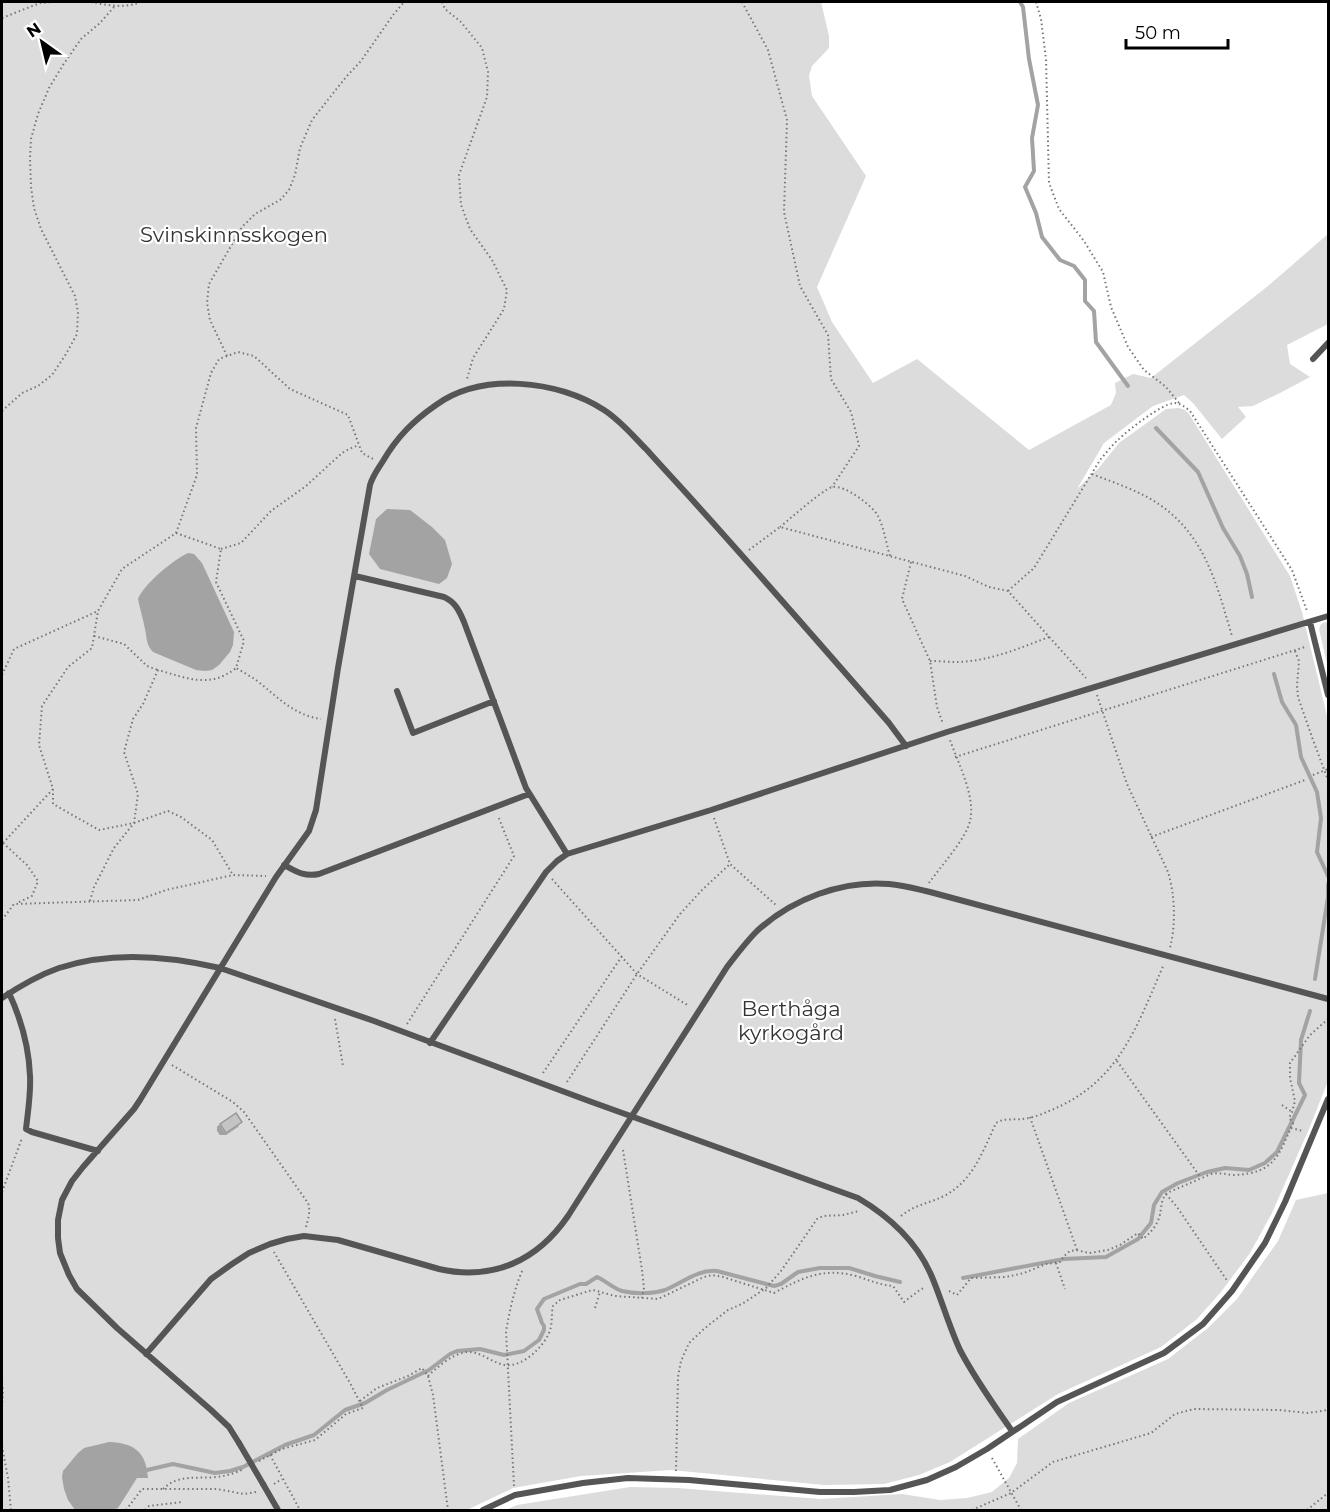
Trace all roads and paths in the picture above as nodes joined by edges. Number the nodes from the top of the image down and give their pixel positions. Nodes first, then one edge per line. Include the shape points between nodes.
1 (52, 2) edge
2 (91, 2) edge
3 (140, 2) edge
4 (404, 2) edge
5 (442, 2) edge
6 (742, 2) edge
7 (1036, 2) edge
8 (114, 7) junction
9 (2, 18) edge
10 (1329, 344) edge
11 (227, 356) junction
12 (1313, 359) dead end
13 (464, 391) junction
14 (1180, 404) junction
15 (2, 411) edge
16 (359, 445) junction
17 (381, 464) junction
18 (1092, 474) junction
19 (832, 487) junction
20 (780, 527) junction
21 (176, 532) junction
22 (221, 549) junction
23 (742, 556) junction
24 (890, 556) junction
25 (911, 562) junction
26 (355, 576) junction
27 (1008, 591) junction
28 (98, 611) junction
29 (1329, 616) edge
30 (1310, 622) junction
31 (94, 636) junction
32 (1049, 637) junction
33 (1235, 644) junction
34 (1316, 644) junction
35 (1295, 650) junction
36 (930, 661) junction
37 (236, 668) junction
38 (158, 670) junction
39 (2, 675) edge
40 (1094, 687) junction
41 (397, 691) dead end
42 (1329, 695) edge
43 (494, 701) junction
44 (1102, 710) junction
45 (331, 720) junction
46 (946, 732) junction
47 (906, 746) junction
48 (956, 757) junction
49 (1327, 769) edge
50 (1313, 775) dead end
51 (1305, 780) dead end
52 (1329, 780) edge
53 (53, 789) junction
54 (529, 794) junction
55 (494, 807) junction
56 (711, 810) junction
57 (134, 823) junction
58 (1151, 837) junction
59 (2, 843) edge
60 (567, 854) junction
61 (730, 864) junction
62 (284, 865) junction
63 (546, 872) junction
64 (233, 875) junction
65 (276, 877) junction
66 (923, 891) junction
67 (90, 901) junction
68 (14, 904) junction
69 (783, 911) junction
70 (2, 920) edge
71 (1168, 955) junction
72 (622, 957) junction
73 (220, 968) junction
74 (637, 974) junction
75 (9, 993) junction
76 (2, 998) edge
77 (1329, 999) edge
78 (333, 1007) junction
79 (698, 1012) junction
80 (1329, 1019) edge
81 (402, 1032) junction
82 (430, 1043) junction
83 (165, 1060) junction
84 (1117, 1060) junction
85 (343, 1066) dead end
86 (537, 1082) junction
87 (561, 1091) junction
88 (1329, 1099) edge
89 (1282, 1105) dead end
90 (1292, 1112) junction
91 (633, 1116) junction
92 (1030, 1117) junction
93 (1291, 1128) junction
94 (26, 1129) junction
95 (621, 1134) junction
96 (1314, 1135) junction
97 (98, 1151) junction
98 (1201, 1178) junction
99 (2, 1192) edge
100 (1166, 1194) junction
101 (872, 1207) junction
102 (894, 1223) junction
103 (303, 1236) junction
104 (270, 1244) junction
105 (1077, 1251) junction
106 (529, 1256) junction
107 (1056, 1263) junction
108 (936, 1287) junction
109 (765, 1289) junction
110 (1065, 1289) dead end
111 (1234, 1290) junction
112 (600, 1292) junction
113 (957, 1295) dead end
114 (642, 1298) junction
115 (595, 1308) dead end
116 (146, 1354) junction
117 (507, 1365) junction
118 (428, 1376) junction
119 (2, 1383) edge
120 (360, 1401) junction
121 (2, 1405) edge
122 (1329, 1410) edge
123 (1012, 1431) junction
124 (2, 1446) edge
125 (987, 1449) junction
126 (270, 1455) junction
127 (676, 1480) junction
128 (264, 1487) junction
129 (163, 1489) junction
130 (1011, 1493) junction
131 (1329, 1493) edge
132 (515, 1495) junction
133 (182, 1502) dead end
134 (11, 1510) edge
135 (126, 1510) edge
136 (145, 1510) edge
137 (278, 1510) edge
138 (300, 1510) edge
139 (448, 1510) edge
140 (483, 1510) edge
141 (972, 1510) edge
142 (1021, 1510) edge
143 (1307, 1510) edge

1 - 9 path
2 - 8 path
3 - 8 path
4 - 11 path via 312,120 289,190 242,227 209,284 210,320
5 - 13 path via 482,48 488,72 487,97 459,175 461,205 470,229 507,290 504,309 473,358
6 - 19 path via 768,50 787,120 784,212 800,286 828,335 831,379 850,412 859,446
7 - 14 path via 1046,58 1049,183 1059,209 1103,272 1111,307 1128,347 1144,370 1166,386
8 - 15 path via 81,39 63,65 38,114 31,139 34,208 75,296 77,334 52,375
10 - 12 lane
11 - 16 path via 238,352 254,356 290,389 348,415
11 - 21 path via 219,359 211,374 196,428 197,475
13 - 17 lane via 424,414 398,437
13 - 23 lane via 511,384 548,387 575,394 605,411 626,427
14 - 18 path via 1164,405 1119,438
14 - 30 path via 1190,411 1292,570
16 - 17 path via 362,453
16 - 22 path via 342,453 241,543
17 - 26 lane via 370,484
18 - 27 path via 1034,568
18 - 33 path via 1138,492 1188,530 1212,572
19 - 20 path
19 - 24 path via 846,489 878,514
20 - 23 path
20 - 24 path
21 - 22 path
21 - 28 path via 122,569
22 - 37 path via 216,582 244,641
23 - 47 lane
24 - 25 path
25 - 27 path
25 - 36 path via 902,599
26 - 43 lane via 453,602
26 - 45 lane
27 - 32 path
28 - 31 path
28 - 39 path via 14,649
29 - 30 lane
30 - 33 lane
30 - 34 lane
31 - 38 path via 124,644 147,666
31 - 53 path via 92,648 68,667 42,706 39,745
32 - 36 path via 988,657 960,662
32 - 40 path
33 - 40 lane
34 - 35 path
34 - 42 lane
35 - 44 path
35 - 49 path via 1299,661 1298,697
36 - 46 path via 937,708
37 - 38 path via 208,681
37 - 45 path via 308,717
38 - 57 path via 133,719 124,752 138,794
40 - 44 path
40 - 46 lane
41 - 43 lane via 413,733
43 - 54 lane
44 - 48 path
44 - 58 path via 1127,784
45 - 62 lane via 316,810 309,831
46 - 47 lane
46 - 48 path
47 - 56 lane
48 - 66 path via 970,799 970,823
49 - 50 path
49 - 52 path
51 - 58 path
53 - 57 path via 53,804 99,830
53 - 59 path
54 - 55 lane
54 - 60 lane
55 - 62 lane via 318,874 304,875
55 - 81 path via 514,856
56 - 60 lane
56 - 61 path
57 - 64 path via 168,811 181,817 212,840
57 - 67 path via 114,849
58 - 71 path via 1171,882 1172,939
59 - 68 path via 27,865 38,882 32,896
60 - 63 lane
61 - 69 path
61 - 74 path via 680,914
62 - 65 lane
63 - 72 path
63 - 82 lane
64 - 65 path
64 - 67 path via 138,900
65 - 73 lane
66 - 69 lane via 886,884 852,886 814,896
66 - 71 lane
67 - 68 path
68 - 70 path
69 - 79 lane via 743,946
71 - 77 lane
71 - 84 path via 1132,1037
72 - 74 path
72 - 86 path
73 - 75 lane via 164,959 108,959 61,968
73 - 78 lane
73 - 83 lane
74 - 79 path
74 - 87 path
75 - 76 lane
75 - 94 lane via 21,1022 29,1067
78 - 81 lane
78 - 85 path
79 - 91 lane
80 - 90 path via 1310,1035 1290,1063 1295,1098
81 - 82 lane
82 - 86 lane
83 - 97 lane via 134,1109
83 - 103 path via 233,1102 248,1117 310,1207
84 - 92 path via 1080,1094
84 - 98 path
86 - 87 lane
87 - 91 lane
88 - 96 lane
89 - 90 path
90 - 93 path
91 - 95 lane
91 - 101 lane via 849,1195
92 - 102 path via 996,1123 968,1178 944,1196 913,1207
92 - 105 path
93 - 96 path
93 - 98 path via 1279,1154 1267,1167
94 - 97 lane
94 - 99 path
95 - 106 lane via 563,1223
95 - 114 path via 642,1270
96 - 111 lane via 1265,1244
97 - 116 lane via 75,1176 62,1200 57,1220 58,1244 77,1289
98 - 100 path
100 - 105 path via 1157,1222 1143,1239 1138,1233 1108,1250
100 - 111 path
101 - 102 lane
101 - 109 path via 817,1218
102 - 108 lane via 918,1251
103 - 104 lane
103 - 106 lane via 347,1242 455,1271 496,1269
104 - 116 lane via 211,1279
104 - 120 path
105 - 107 path
106 - 117 path via 509,1311
107 - 110 path
107 - 113 path via 1006,1277 971,1278
108 - 109 path via 921,1289 904,1302 893,1286 834,1273 812,1275 774,1293
108 - 123 lane via 968,1365
109 - 114 path via 712,1275 661,1298
109 - 127 path via 705,1328 689,1343 681,1360
111 - 123 lane via 1203,1324 1164,1353 1057,1402
112 - 114 path
112 - 115 path
112 - 117 path via 589,1291 556,1303 550,1330 541,1345 530,1356
116 - 128 lane, bridge via 229,1427
117 - 118 path via 476,1353 465,1353 448,1360
117 - 132 path
118 - 120 path via 423,1368 381,1386
118 - 139 path
119 - 121 path
120 - 126 path via 363,1408 346,1414 318,1438
122 - 130 path via 1308,1413 1194,1409 1174,1414 1151,1433 1053,1462
123 - 125 lane
124 - 134 path
125 - 127 lane via 927,1480 890,1490 820,1492
125 - 130 path
126 - 129 path via 230,1474 183,1479
126 - 138 path
127 - 132 lane via 616,1479
128 - 129 path via 244,1494 217,1489
128 - 137 lane
129 - 135 path via 142,1489
130 - 141 path
130 - 142 path
131 - 143 path
132 - 140 lane
133 - 136 path via 148,1506

